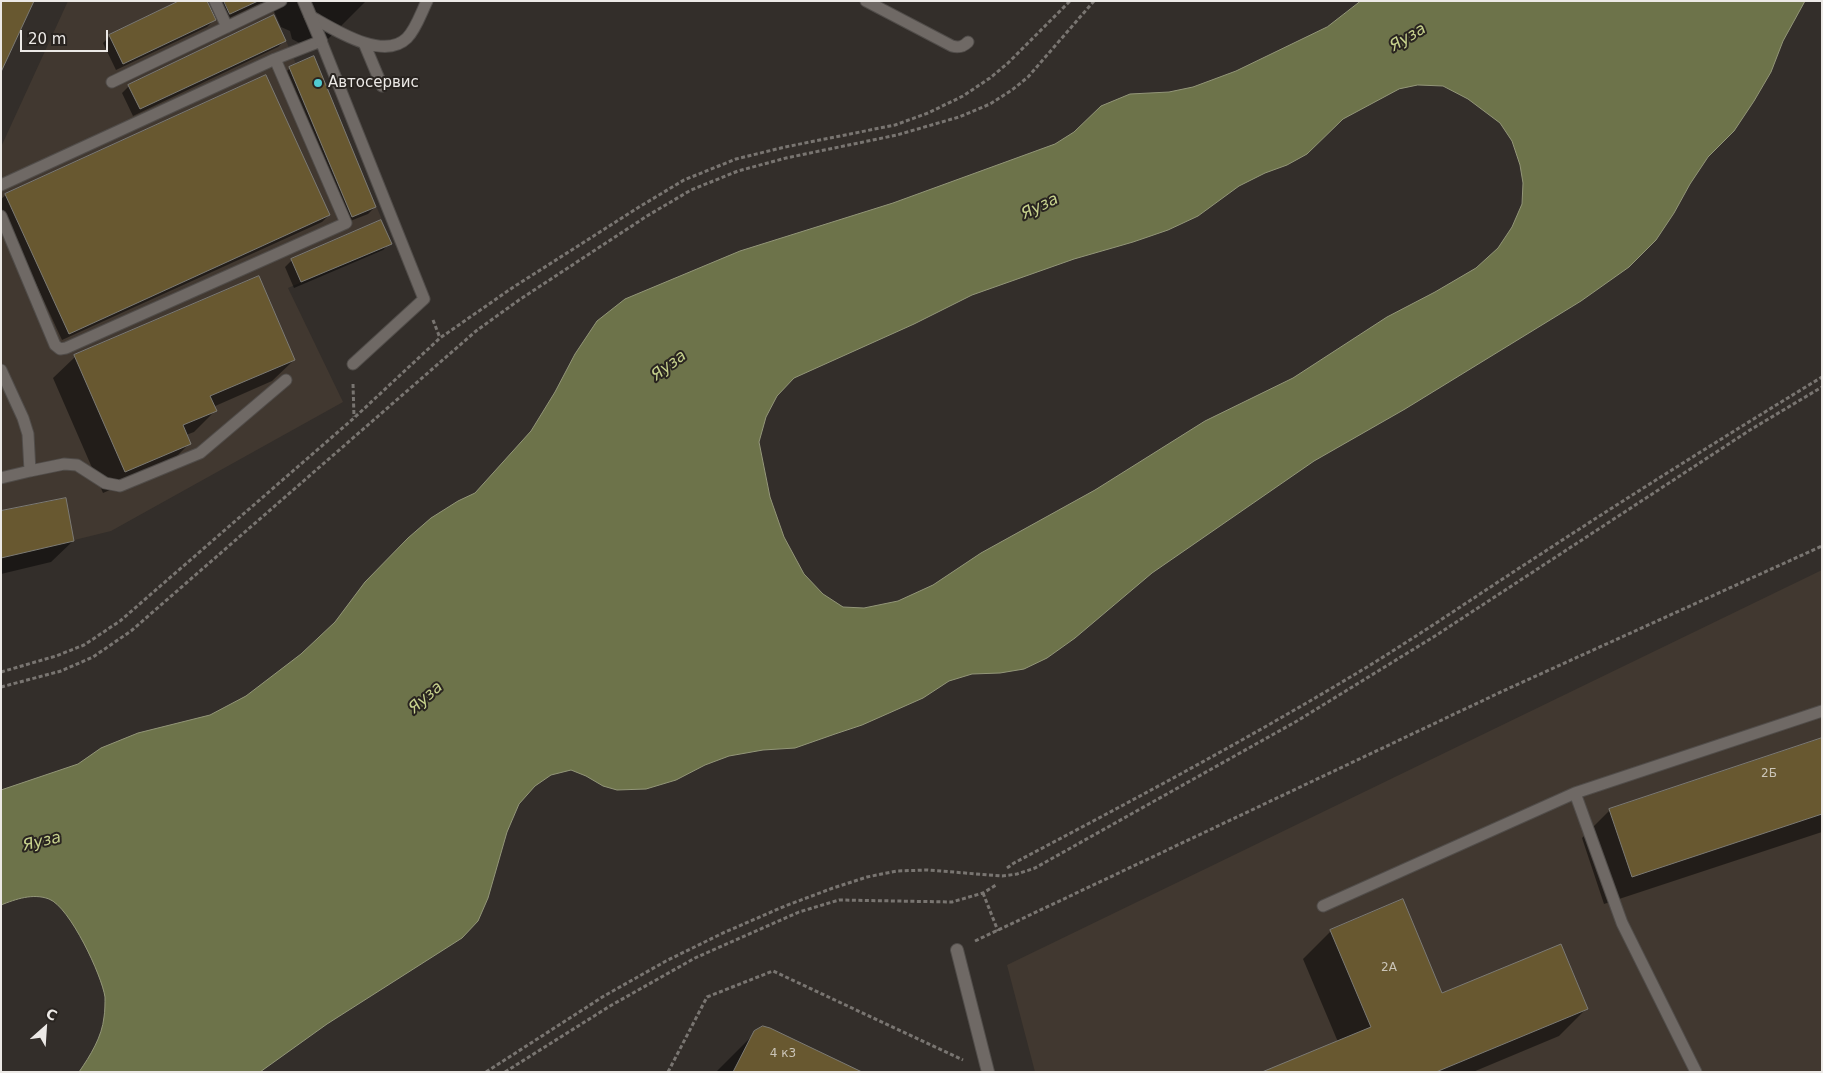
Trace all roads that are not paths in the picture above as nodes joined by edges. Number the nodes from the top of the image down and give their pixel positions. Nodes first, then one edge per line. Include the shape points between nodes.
1 (215, 1) edge
2 (281, 1) edge
3 (304, 1) edge
4 (428, 1) edge
5 (866, 1) edge
6 (310, 16) junction
7 (226, 27) junction
8 (321, 41) junction
9 (968, 42) dead end
10 (364, 43) junction
11 (275, 59) junction
12 (112, 82) dead end
13 (382, 86) dead end
14 (1, 185) edge
15 (1, 216) edge
16 (353, 364) road end
17 (1, 370) edge
18 (286, 380) dead end
19 (30, 471) junction
20 (1, 478) edge
21 (1822, 711) edge
22 (1575, 793) junction
23 (1323, 906) dead end
24 (957, 950) road end
25 (988, 1072) edge
26 (1696, 1072) edge

1 - 7 lane
2 - 7 lane
3 - 6 street
4 - 10 lane via 405,40 386,45
5 - 9 lane via 952,46 958,48
6 - 8 street
6 - 10 lane
7 - 12 lane
8 - 11 lane
8 - 16 lane via 424,299
10 - 13 lane
11 - 14 lane
11 - 15 lane via 346,223 60,349 55,345
17 - 19 lane via 28,434
18 - 19 lane via 200,453 120,486 105,483 77,465 64,464
19 - 20 lane
21 - 22 lane
22 - 23 lane
22 - 26 lane via 1622,923
24 - 25 street

